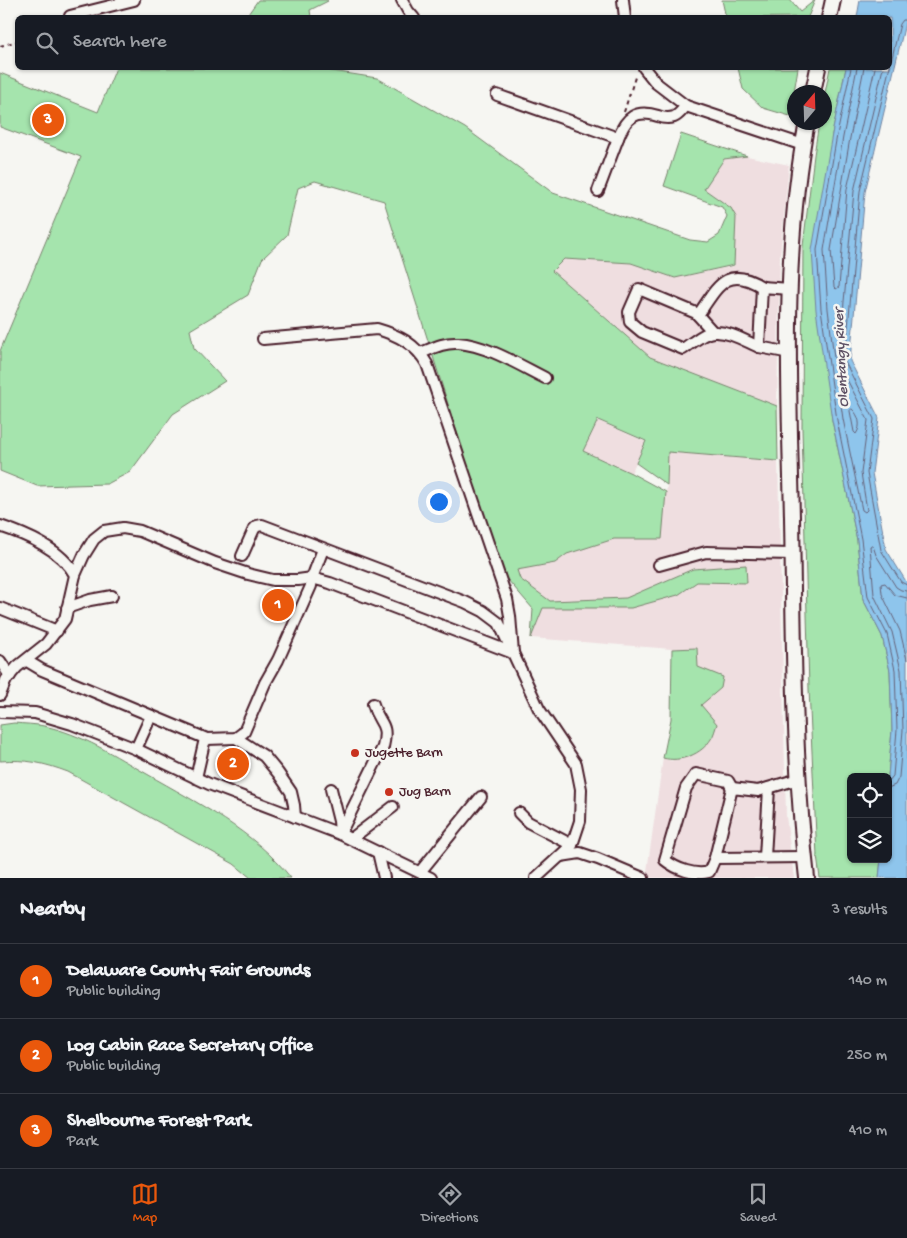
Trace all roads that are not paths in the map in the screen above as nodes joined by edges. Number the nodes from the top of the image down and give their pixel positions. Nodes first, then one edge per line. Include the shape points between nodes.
1 (134, 0) edge
2 (402, 0) edge
3 (623, 0) edge
4 (833, 0) edge
5 (74, 15) edge
6 (412, 15) edge
7 (625, 15) edge
8 (830, 15) edge
9 (640, 70) edge
10 (818, 70) edge
11 (814, 85) edge
12 (496, 95) dead end
13 (686, 106) junction
14 (806, 130) edge
15 (618, 138) junction
16 (803, 145) junction
17 (598, 191) dead end
18 (762, 287) junction
19 (790, 289) junction
20 (698, 315) junction
21 (713, 332) junction
22 (263, 339) dead end
23 (759, 347) junction
24 (421, 353) junction
25 (790, 353) junction
26 (544, 378) dead end
27 (0, 526) edge
28 (323, 549) junction
29 (793, 554) junction
30 (242, 556) dead end
31 (658, 565) dead end
32 (75, 575) junction
33 (312, 578) junction
34 (112, 596) dead end
35 (0, 608) edge
36 (67, 608) junction
37 (57, 630) junction
38 (513, 653) junction
39 (0, 660) edge
40 (27, 661) junction
41 (10, 676) junction
42 (0, 695) edge
43 (372, 704) dead end
44 (2, 709) edge
45 (151, 716) junction
46 (236, 738) junction
47 (207, 739) junction
48 (136, 749) junction
49 (196, 778) junction
50 (798, 779) junction
51 (732, 788) junction
52 (769, 788) junction
53 (331, 789) dead end
54 (481, 798) dead end
55 (393, 807) dead end
56 (519, 813) dead end
57 (294, 817) junction
58 (340, 834) junction
59 (351, 839) junction
60 (572, 845) junction
61 (378, 852) junction
62 (561, 856) junction
63 (804, 857) junction
64 (715, 858) junction
65 (765, 858) junction
66 (420, 872) junction
67 (384, 878) edge
68 (431, 878) edge
69 (536, 878) edge
70 (643, 878) edge
71 (806, 878) edge

1 - 5 street
2 - 6 street
3 - 7 street
4 - 8 highway
9 - 13 street
10 - 11 highway
12 - 15 street
13 - 15 street via 673,118 649,113 634,115 623,125
13 - 16 street
14 - 16 highway
15 - 17 street
16 - 19 highway via 794,215
18 - 19 street
18 - 20 street via 744,278 724,280
18 - 23 street
19 - 25 highway
20 - 21 street
20 - 21 street via 639,289 629,312 630,322 642,332 683,349
21 - 23 street via 731,335
22 - 24 street via 377,329 398,336
23 - 25 street
24 - 26 street via 436,346 458,343 508,359
24 - 38 street via 428,364 507,598
25 - 29 highway
27 - 32 street via 54,552 68,563
28 - 30 street via 262,525 254,529
28 - 33 street
28 - 38 street via 483,611 500,623
29 - 31 street via 706,552
29 - 50 highway
32 - 33 street via 94,540 104,531 123,528 140,531 248,574 273,580
32 - 36 street
33 - 38 street
33 - 46 street via 244,732
34 - 36 street
35 - 37 street
36 - 37 street via 65,619
37 - 40 street
38 - 60 street via 539,709 576,764 581,789 580,821
39 - 41 street
40 - 41 street
40 - 45 street
41 - 42 street
43 - 58 street via 386,734 383,747
44 - 48 street via 35,713 72,724
45 - 47 street
45 - 48 street
46 - 47 street
46 - 57 street via 264,756 278,772 291,792
47 - 49 street
48 - 49 street
49 - 57 street
50 - 52 street
50 - 63 highway
51 - 52 street via 758,791
51 - 64 street
51 - 64 street via 728,781 696,774 686,788 665,860 701,874 709,872
52 - 65 street
53 - 58 street
54 - 66 street
55 - 59 street
56 - 60 street via 528,822
57 - 58 street
58 - 59 street
59 - 61 street
60 - 62 street
61 - 66 street
61 - 67 street
62 - 69 street
62 - 70 street via 580,853
63 - 65 street
63 - 71 highway
64 - 65 street
66 - 68 street

